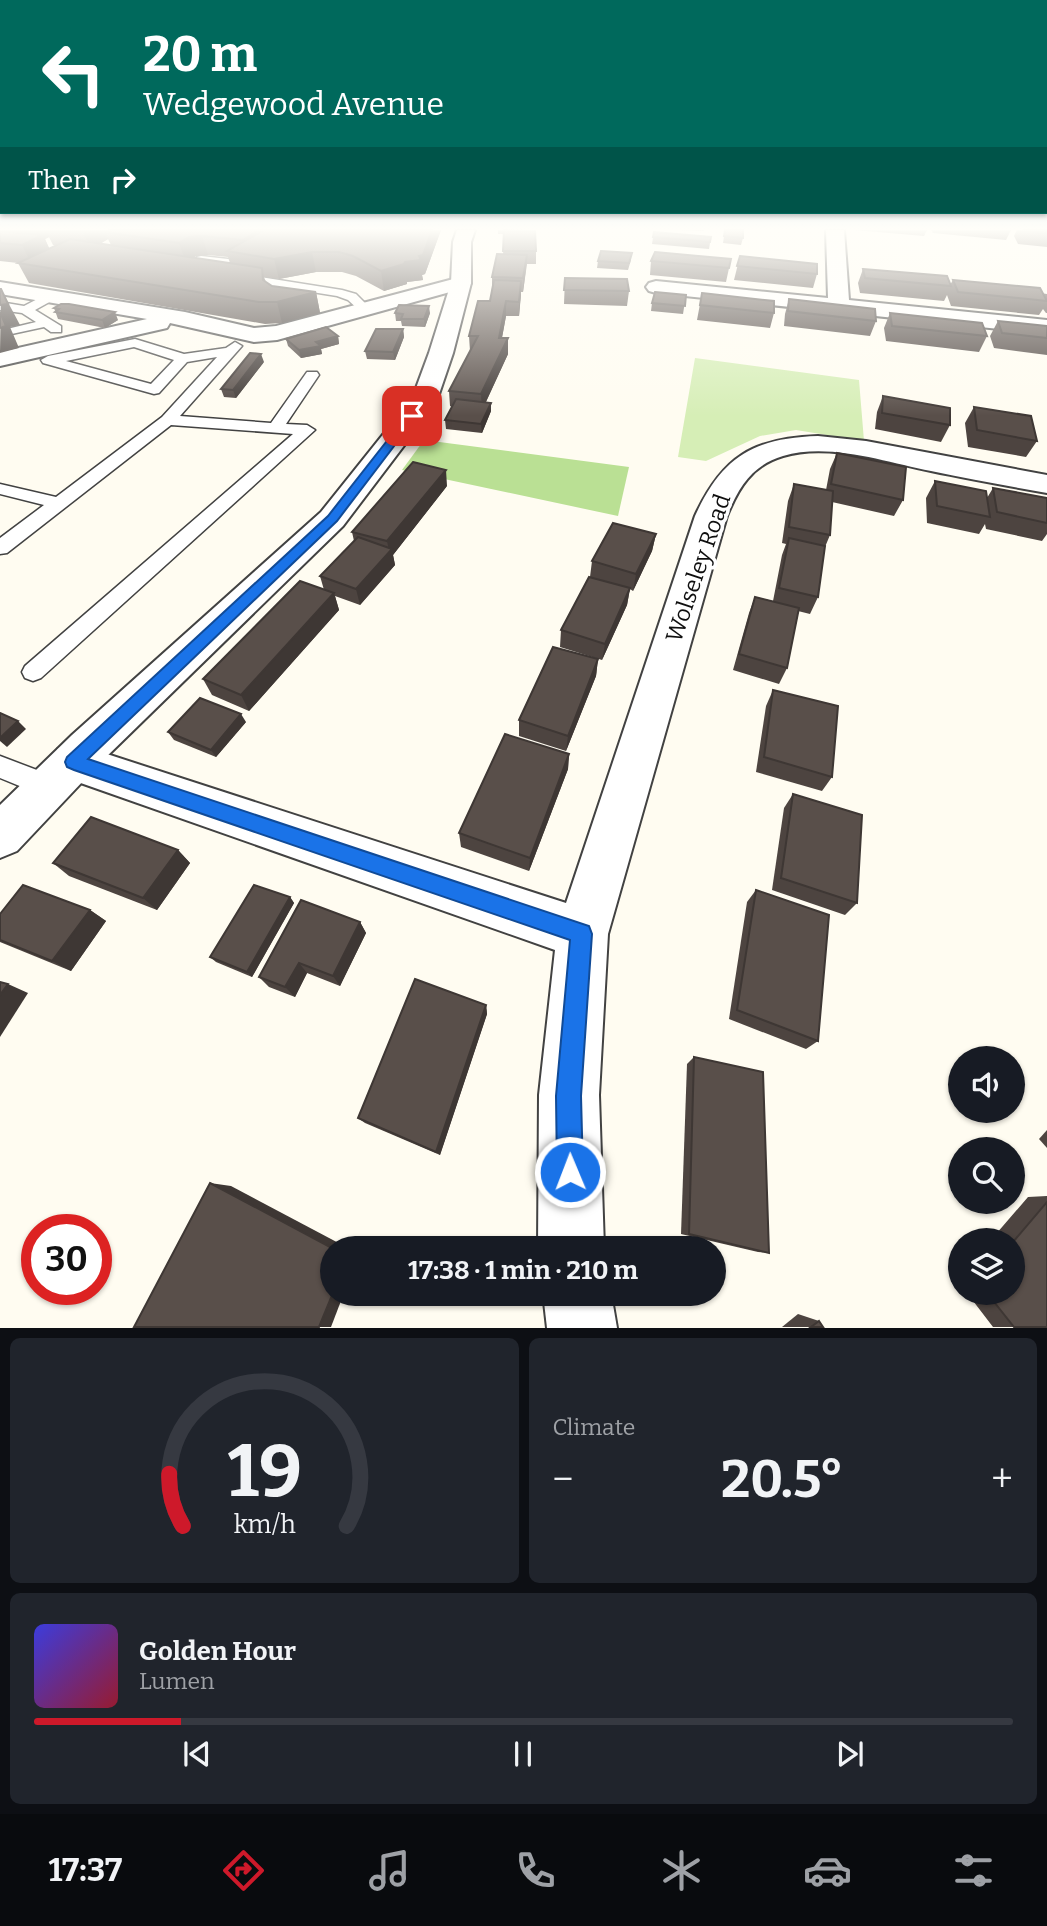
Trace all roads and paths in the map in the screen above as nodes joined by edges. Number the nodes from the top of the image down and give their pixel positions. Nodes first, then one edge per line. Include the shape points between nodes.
1 (17, 292) edge
2 (284, 292) edge
3 (292, 292) edge
4 (333, 292) edge
5 (348, 292) edge
6 (428, 292) edge
7 (458, 292) edge
8 (704, 292) edge
9 (838, 292) edge
10 (288, 294) junction
11 (34, 296) junction
12 (0, 306) edge
13 (839, 306) junction
14 (365, 309) junction
15 (203, 319) junction
16 (1047, 327) edge
17 (12, 332) dead end
18 (247, 334) junction
19 (231, 351) junction
20 (183, 358) junction
21 (0, 359) edge
22 (312, 375) dead end
23 (168, 420) junction
24 (275, 428) junction
25 (1047, 484) edge
26 (0, 489) edge
27 (59, 503) junction
28 (0, 548) edge
29 (33, 672) dead end
30 (0, 767) edge
31 (61, 774) junction
32 (0, 836) edge
33 (582, 934) junction
34 (571, 1236) edge
35 (579, 1306) edge
36 (582, 1328) edge

1 - 11 street
2 - 10 lane
3 - 10 lane
4 - 10 lane via 314,300
5 - 14 lane
6 - 14 street
7 - 31 street via 424,400 332,519
8 - 13 street
9 - 13 street
11 - 12 lane
11 - 15 street
11 - 17 lane via 51,326
13 - 16 street
14 - 18 street via 277,333
15 - 18 street
15 - 21 street
18 - 19 lane
19 - 20 lane
19 - 23 lane
20 - 20 lane via 135,343 48,360 154,390
22 - 24 lane
23 - 24 lane
23 - 27 lane
24 - 29 lane via 307,430
25 - 33 street, Wolseley Road via 812,444 756,456 736,472 711,516
26 - 27 lane
27 - 28 lane
30 - 31 lane
31 - 32 street
31 - 33 street
33 - 34 street, Wolseley Road via 569,1096
35 - 36 street

